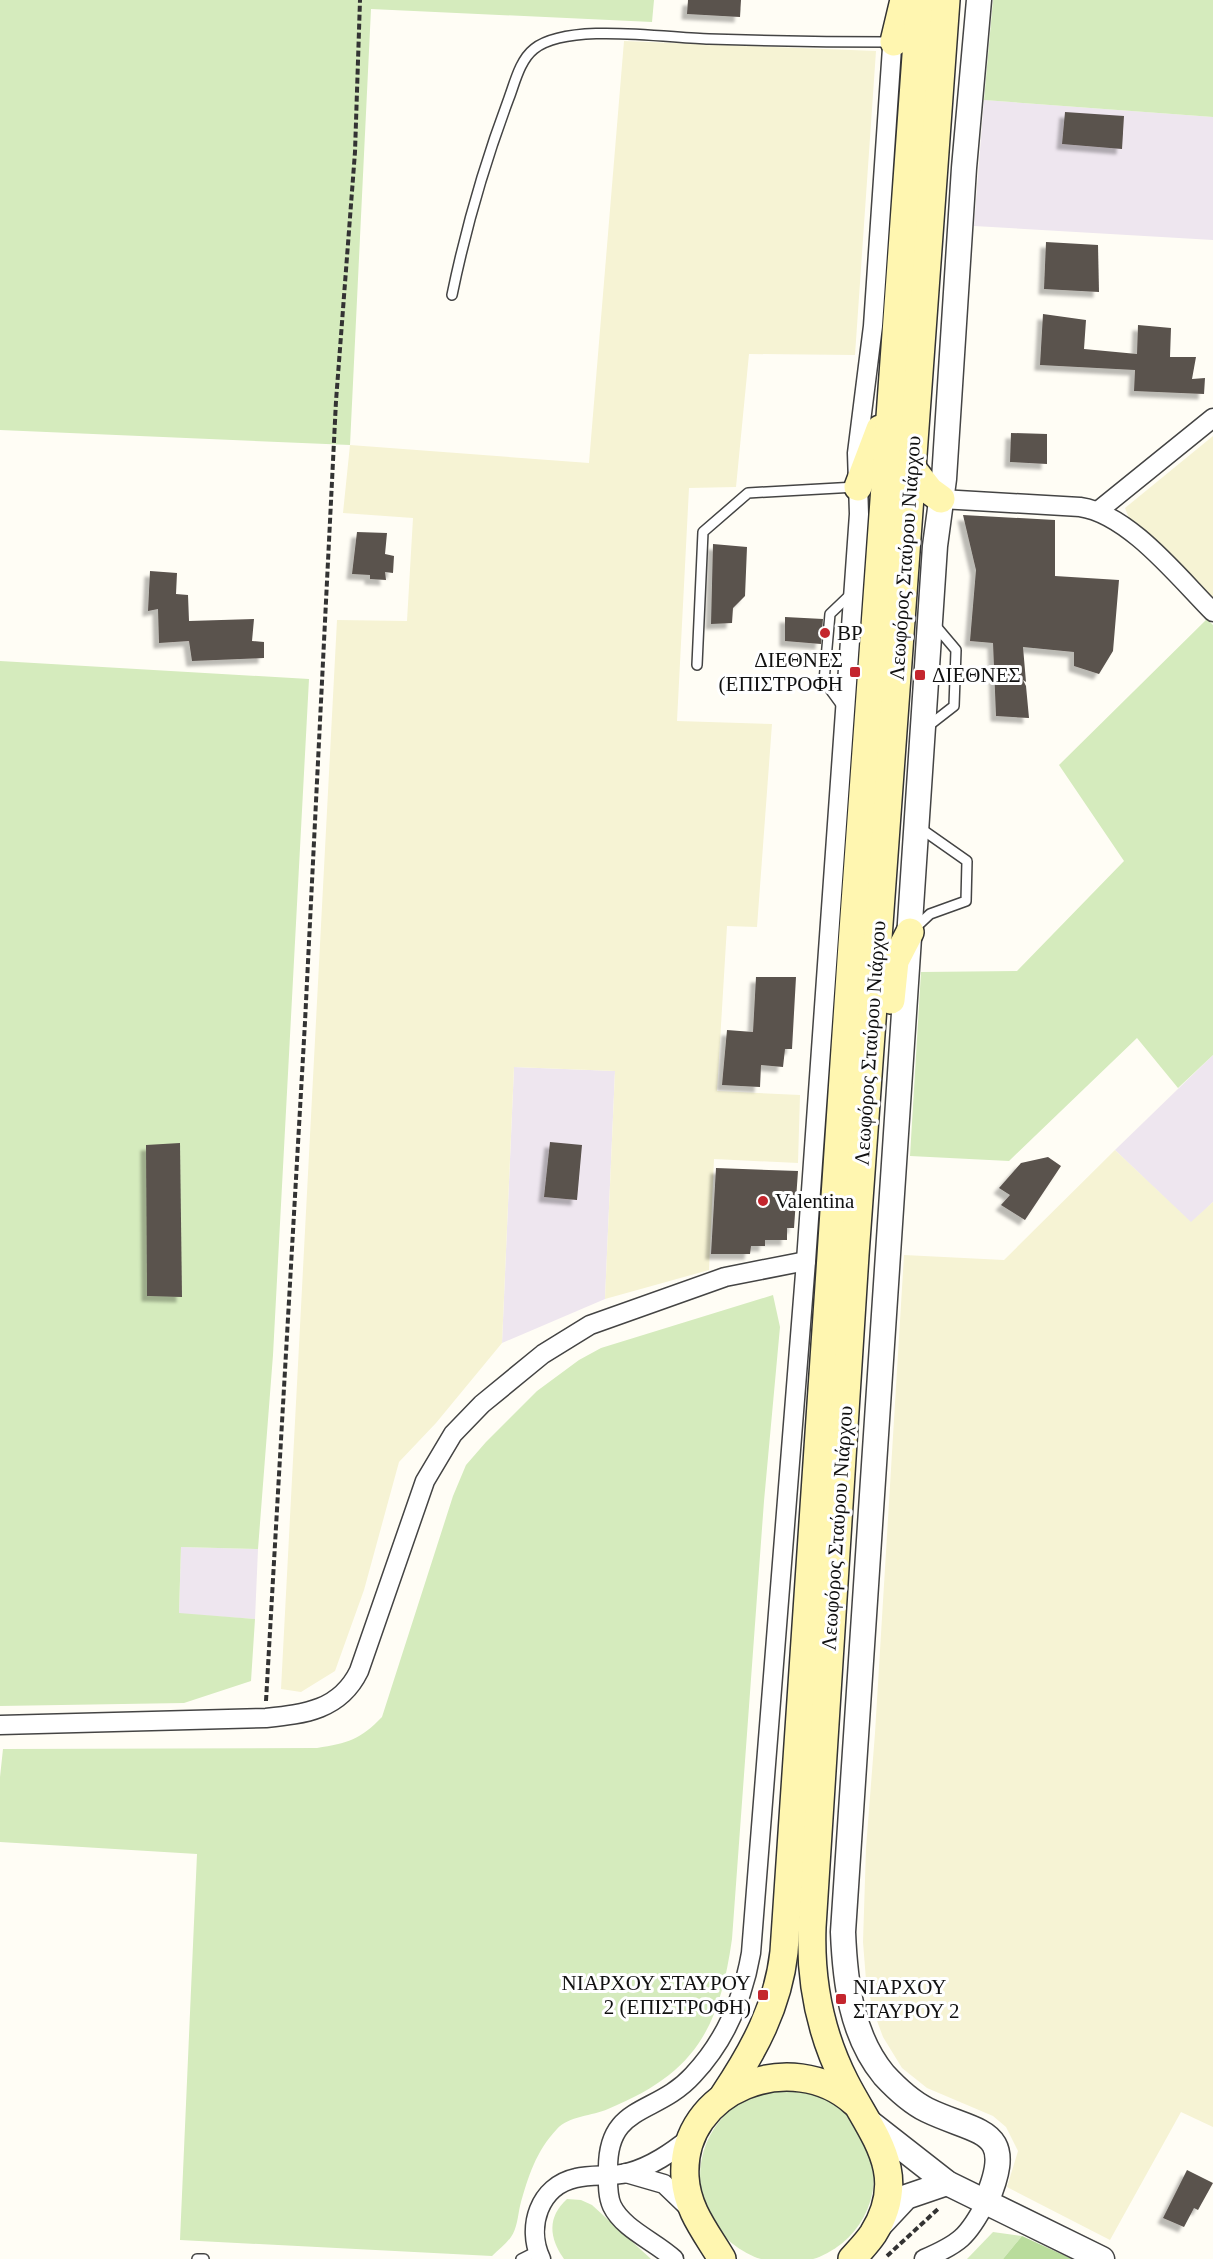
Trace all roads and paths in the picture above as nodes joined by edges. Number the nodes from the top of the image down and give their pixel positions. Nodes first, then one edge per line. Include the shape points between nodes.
1 (360, 0) edge
2 (891, 0) edge
3 (904, 0) edge
4 (920, 0) edge
5 (946, 0) edge
6 (979, 0) edge
7 (894, 42) junction
8 (452, 295) dead end
9 (891, 406) junction
10 (1213, 418) edge
11 (912, 468) junction
12 (858, 487) junction
13 (941, 499) junction
14 (1098, 511) junction
15 (1213, 612) edge
16 (697, 665) dead end
17 (916, 824) junction
18 (910, 932) junction
19 (865, 1108) junction
20 (806, 1261) junction
21 (266, 1718) junction
22 (0, 1725) edge
23 (724, 2095) junction
24 (866, 2117) junction
25 (691, 2137) junction
26 (617, 2174) junction
27 (947, 2183) junction
28 (986, 2202) junction
29 (693, 2213) junction
30 (858, 2251) edge
31 (539, 2255) edge
32 (722, 2256) edge
33 (196, 2259) edge
34 (204, 2259) edge
35 (521, 2259) edge
36 (674, 2259) edge
37 (924, 2259) edge
38 (1102, 2259) edge

1 - 21 path via 355,152 336,401
2 - 7 street
3 - 7 main road
4 - 9 main road, Λεωφόρος Σταύρου Νιάρχου
5 - 11 main road, Λεωφόρος Σταύρου Νιάρχου
6 - 13 street
7 - 8 lane via 705,39 619,33 557,39 535,48 520,71 489,153
7 - 12 street via 873,326 857,453
9 - 12 main road
9 - 23 main road, Λεωφόρος Σταύρου Νιάρχου via 784,1952 779,1985 765,2026
10 - 14 street
11 - 13 main road
11 - 19 main road, Λεωφόρος Σταύρου Νιάρχου
12 - 16 lane via 748,493 704,532
12 - 20 street via 854,592
13 - 14 street
13 - 17 street
14 - 15 street via 1129,531
17 - 18 street
17 - 18 lane via 967,861 966,901 930,914
18 - 19 main road via 895,962 883,1064
18 - 28 street via 847,1853 844,1957 858,2027 865,2046 884,2074 918,2104 978,2129 994,2145 997,2169
19 - 24 main road, Λεωφόρος Σταύρου Νιάρχου via 811,1948 822,2026 844,2082
20 - 21 street via 725,1277 590,1325 543,1354 482,1404 453,1434 425,1481 351,1687 329,1704
20 - 26 street via 748,1972 730,2023 703,2064 680,2088 623,2121 613,2132 607,2152
21 - 22 street
23 - 24 main road, Λεωφόρος Σταύρου Νιάρχου via 754,2081 797,2077 833,2086
23 - 25 main road, Λεωφόρος Σταύρου Νιάρχου
24 - 27 street
24 - 30 main road, Λεωφόρος Σταύρου Νιάρχου via 884,2152 889,2177 886,2200
25 - 26 street via 663,2158
25 - 29 main road, Λεωφόρος Σταύρου Νιάρχου via 685,2176
26 - 29 street via 664,2184
26 - 31 street via 579,2177 553,2188 536,2217
26 - 36 street via 609,2195 616,2212
27 - 28 street
27 - 30 street via 906,2197
28 - 37 street via 974,2226 957,2245
28 - 38 street
29 - 32 main road, Λεωφόρος Σταύρου Νιάρχου
31 - 35 lane
33 - 34 lane

